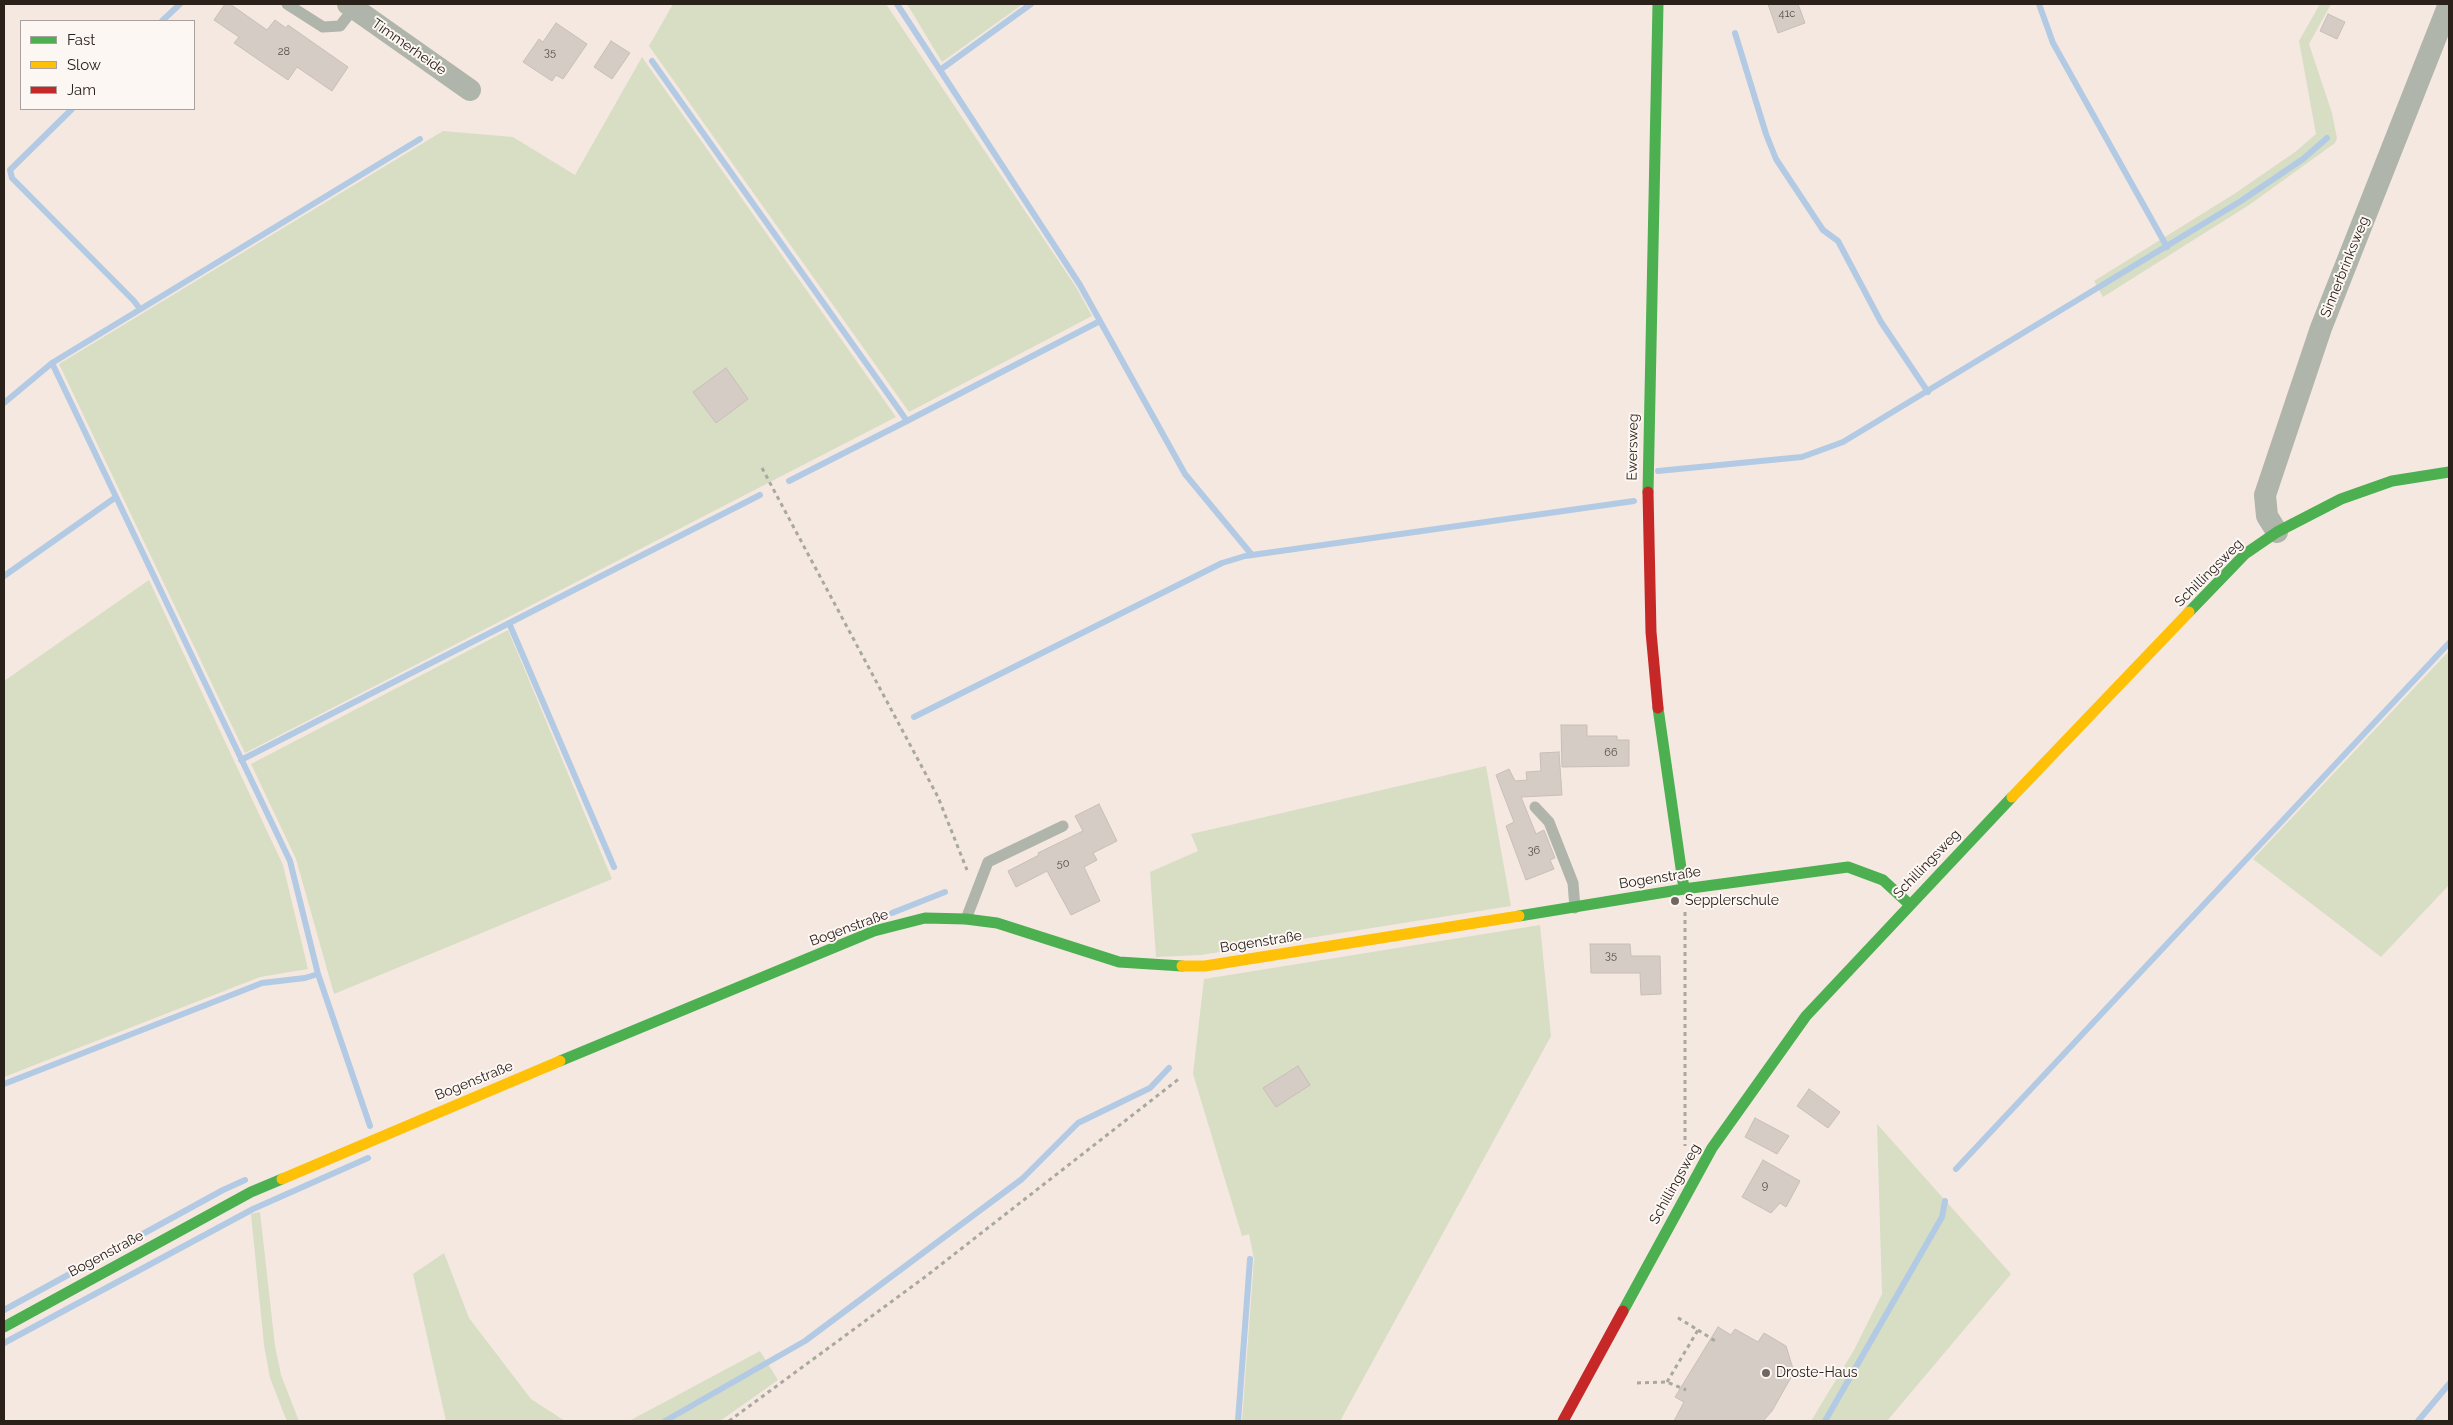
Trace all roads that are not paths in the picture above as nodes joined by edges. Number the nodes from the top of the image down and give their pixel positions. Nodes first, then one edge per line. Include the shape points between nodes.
1 (287, 4) edge
2 (1658, 4) edge
3 (2449, 4) edge
4 (351, 6) edge
5 (470, 90) dead end
6 (2449, 472) edge
7 (2277, 532) junction
8 (1535, 807) dead end
9 (1063, 826) dead end
10 (1684, 889) junction
11 (1909, 904) junction
12 (1575, 908) junction
13 (966, 919) junction
14 (4, 1327) edge
15 (1563, 1421) edge

1 - 4 lane via 323,27 340,26
2 - 10 street, Ewersweg via 1648,472 1651,632
3 - 7 street, Sinnerbrinksweg via 2321,328 2265,495 2267,516
4 - 5 street, Timmerheide
6 - 7 street, Schillingsweg via 2392,481 2341,499
7 - 11 street, Schillingsweg via 2245,554
8 - 12 lane via 1548,822 1573,883
9 - 13 lane via 988,862
10 - 11 street, Bogenstraße via 1848,867 1883,880
10 - 12 street, Bogenstraße
11 - 15 street, Schillingsweg via 1806,1016 1712,1148
12 - 13 street, Bogenstraße via 1205,966 1119,962 997,923
13 - 14 street, Bogenstraße via 925,918 874,931 373,1139 251,1192

